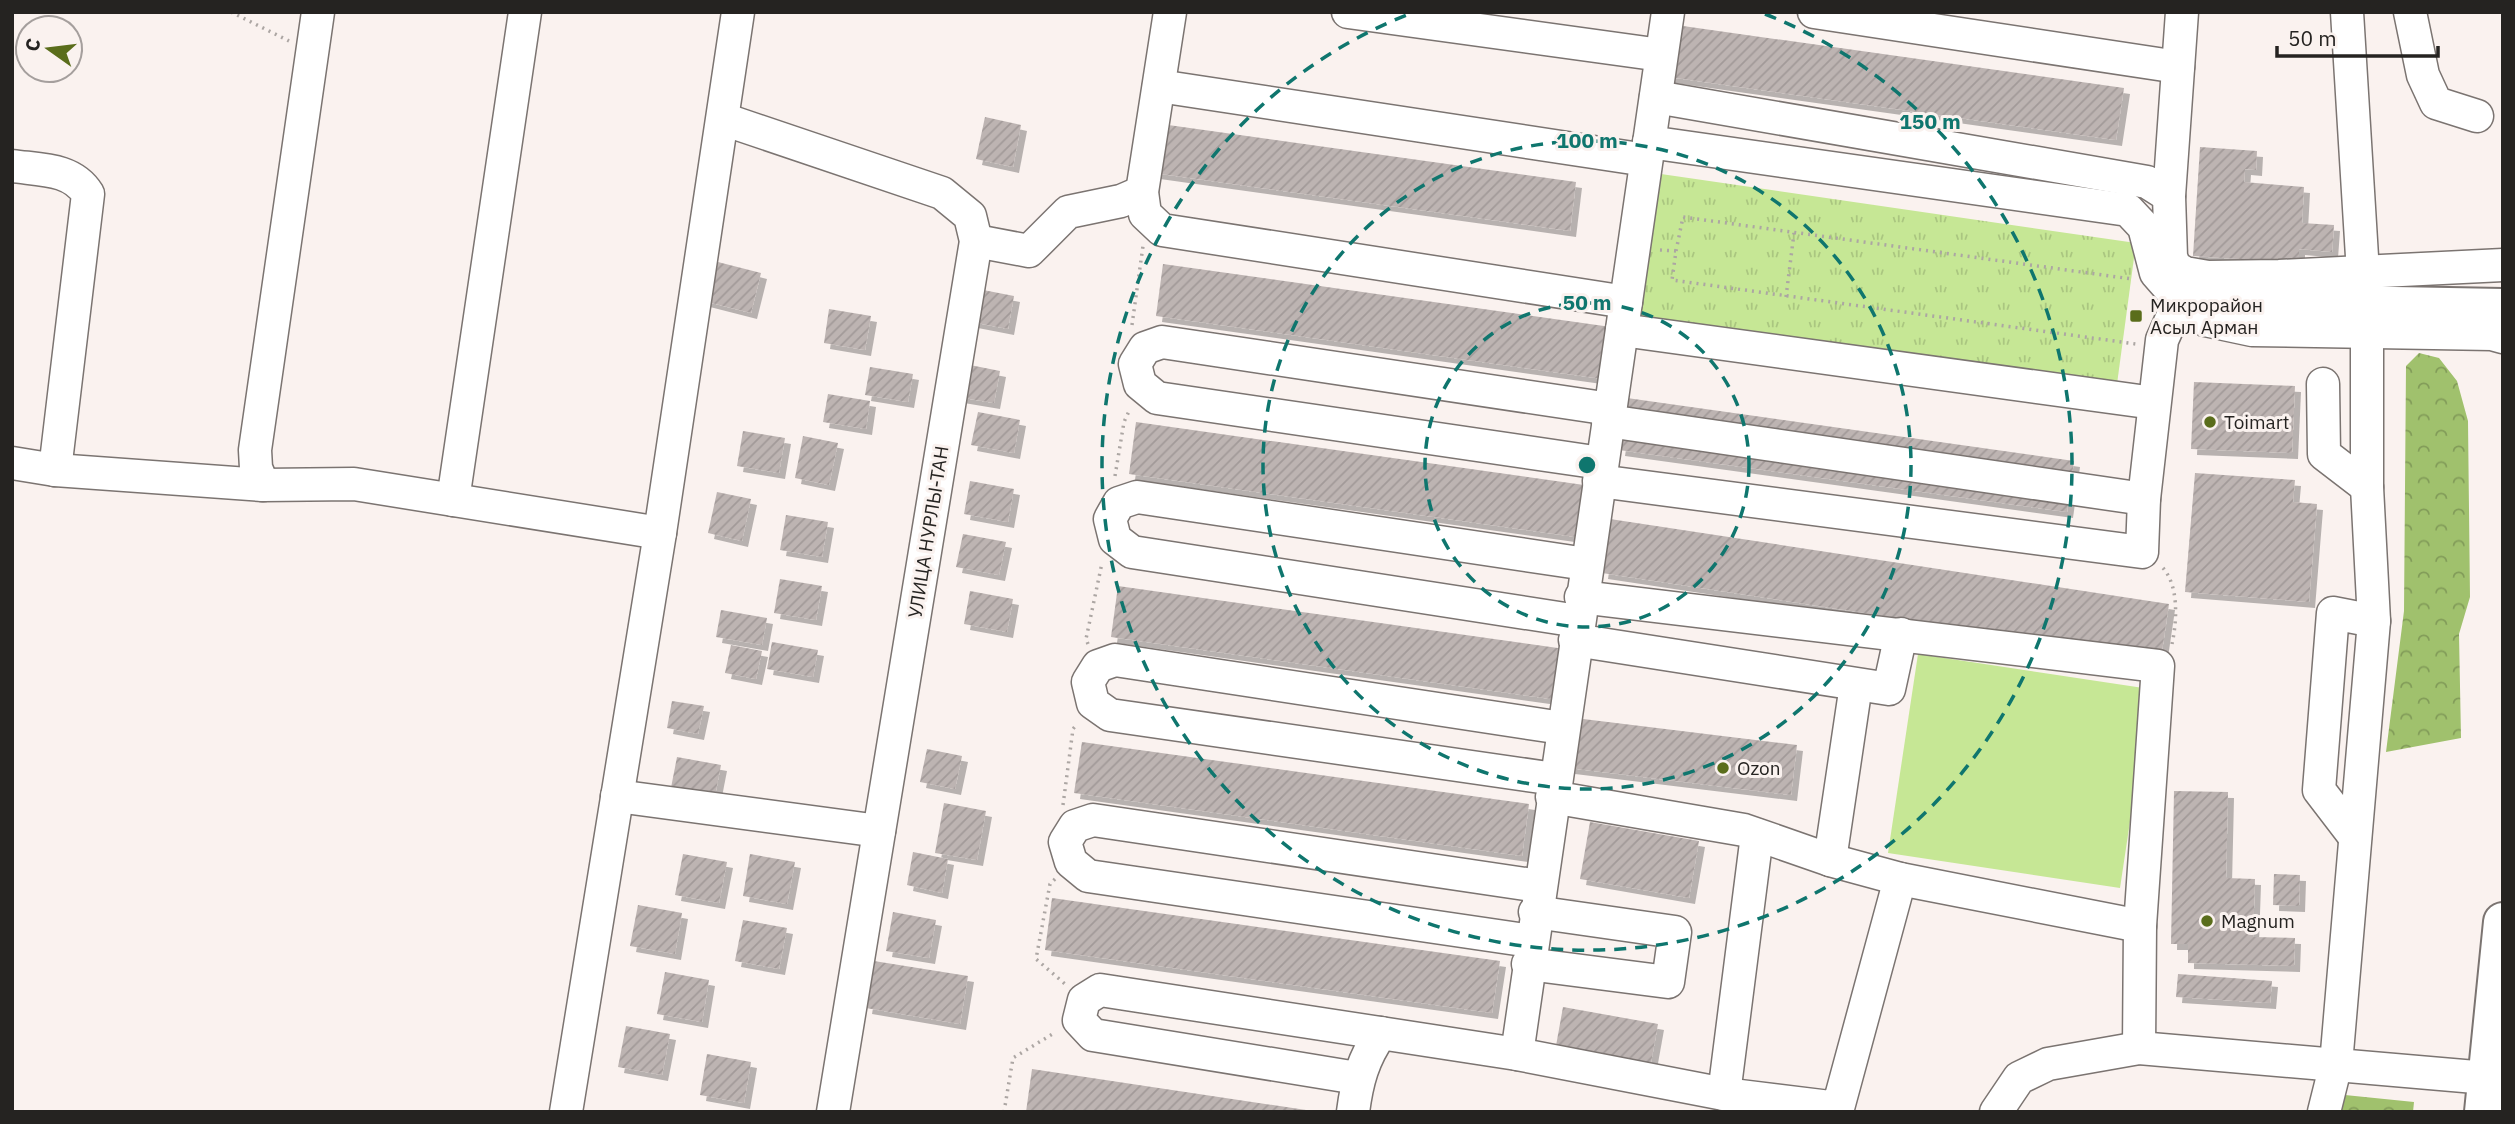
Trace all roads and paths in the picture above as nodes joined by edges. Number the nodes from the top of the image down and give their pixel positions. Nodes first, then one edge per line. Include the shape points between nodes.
1 (231, 12) edge
2 (318, 12) edge
3 (525, 12) edge
4 (738, 12) edge
5 (1170, 12) edge
6 (1348, 12) edge
7 (1668, 12) edge
8 (1814, 12) edge
9 (2182, 12) edge
10 (2347, 12) edge
11 (2410, 12) edge
12 (312, 55) junction
13 (1661, 55) junction
14 (2178, 67) junction
15 (1158, 86) junction
16 (1656, 97) junction
17 (2477, 117) dead end
18 (723, 119) junction
19 (1648, 151) junction
20 (12, 166) edge
21 (2169, 195) junction
22 (1145, 204) junction
23 (1794, 232) junction
24 (976, 241) junction
25 (1634, 248) junction
26 (1676, 251) junction
27 (2503, 265) edge
28 (2363, 273) junction
29 (2144, 281) dead end
30 (1786, 297) junction
31 (2179, 303) junction
32 (2503, 308) edge
33 (1624, 316) junction
34 (2367, 331) junction
35 (2503, 337) edge
36 (2162, 340) junction
37 (1145, 348) junction
38 (1140, 384) junction
39 (2323, 384) dead end
40 (2154, 403) junction
41 (1609, 415) junction
42 (12, 463) edge
43 (55, 470) junction
44 (1600, 472) junction
45 (263, 485) junction
46 (2367, 487) junction
47 (2144, 499) junction
48 (453, 500) junction
49 (1119, 503) junction
50 (660, 533) junction
51 (1115, 540) junction
52 (2142, 552) junction
53 (1586, 564) junction
54 (1578, 619) junction
55 (2374, 621) junction
56 (1901, 634) junction
57 (1098, 666) junction
58 (2158, 666) junction
59 (1856, 685) junction
60 (1093, 702) junction
61 (1562, 728) junction
62 (1554, 788) junction
63 (617, 796) junction
64 (1075, 826) junction
65 (879, 831) junction
66 (1757, 835) junction
67 (2356, 837) junction
68 (1830, 860) junction
69 (1071, 863) junction
70 (1900, 879) junction
71 (2503, 922) edge
72 (1533, 926) junction
73 (2140, 926) junction
74 (1082, 1010) junction
75 (1381, 1033) junction
76 (2139, 1048) junction
77 (1517, 1054) junction
78 (2336, 1064) junction
79 (1357, 1078) junction
80 (1724, 1094) junction
81 (2486, 1095) edge
82 (566, 1112) edge
83 (833, 1112) edge
84 (1004, 1112) edge
85 (1353, 1112) edge
86 (1996, 1112) edge
87 (2324, 1112) edge

1 - 12 path
2 - 12 street
3 - 48 street
4 - 18 street
5 - 15 street
6 - 13 street
7 - 13 street
8 - 14 street
9 - 14 street
10 - 28 street
11 - 17 street via 2423,75 2436,103
12 - 45 street via 255,450
13 - 16 street
14 - 21 street
15 - 19 street
15 - 22 street
16 - 19 street
16 - 21 street via 2125,176
18 - 24 street via 942,193 970,216
18 - 50 street
19 - 25 street
19 - 31 street via 2115,206 2136,215 2144,227 2156,273
20 - 43 street via 70,175 88,194
21 - 28 street via 2171,257 2175,267 2185,273 2208,277
22 - 24 street via 1121,201 1069,212 1029,251
22 - 33 street via 1162,230
22 - 37 path via 1131,322
23 - 26 path via 1683,217
23 - 29 path
23 - 30 path
24 - 65 street, УЛИЦА НУРЛЫ-ТАН
25 - 26 path
25 - 33 street
26 - 30 path via 1672,280
27 - 28 street
30 - 36 path via 2136,344 2145,339
31 - 32 main road
31 - 34 street via 2205,320 2252,330
31 - 36 street
33 - 40 street
33 - 41 street
34 - 35 street
34 - 46 street
36 - 40 street
37 - 38 street via 1135,365
37 - 41 street via 1162,342
38 - 44 street via 1157,398
38 - 49 path via 1124,422 1115,479
39 - 46 street via 2324,454
40 - 47 street
41 - 44 street
41 - 47 street
42 - 43 street
43 - 45 street
44 - 52 street
44 - 53 street
45 - 48 street via 354,484
46 - 55 street
47 - 52 street
48 - 50 street
49 - 51 street via 1110,519
49 - 53 street via 1137,497
50 - 63 street
51 - 54 street via 1132,552
51 - 57 path via 1098,571 1086,639
52 - 58 path via 2173,579 2175,629 2167,657
53 - 54 street
54 - 56 street
54 - 59 street
54 - 61 street
55 - 67 street
55 - 67 street via 2333,612 2319,790
56 - 58 street
56 - 59 street via 1889,689
57 - 60 street via 1088,682
57 - 61 street via 1115,660
58 - 73 street
59 - 68 street
60 - 62 street via 1110,715
60 - 64 path via 1073,729 1062,804
61 - 62 street
62 - 66 street
62 - 72 street
63 - 65 street
63 - 82 street
64 - 69 street via 1065,842
64 - 72 street via 1093,820
65 - 83 street, УЛИЦА НУРЛЫ-ТАН
66 - 68 street
66 - 80 street
67 - 78 street
68 - 70 street
69 - 72 street via 1087,876
69 - 74 path via 1050,884 1036,959
70 - 73 street
70 - 80 street via 1838,1108
71 - 81 main road
72 - 77 street
73 - 76 street
74 - 75 street via 1100,990
74 - 79 street via 1093,1035
74 - 84 path via 1013,1058
75 - 77 street
75 - 79 street
76 - 78 street
76 - 86 street via 2048,1064 2019,1079
77 - 80 street
78 - 81 street
78 - 87 street
79 - 85 street

